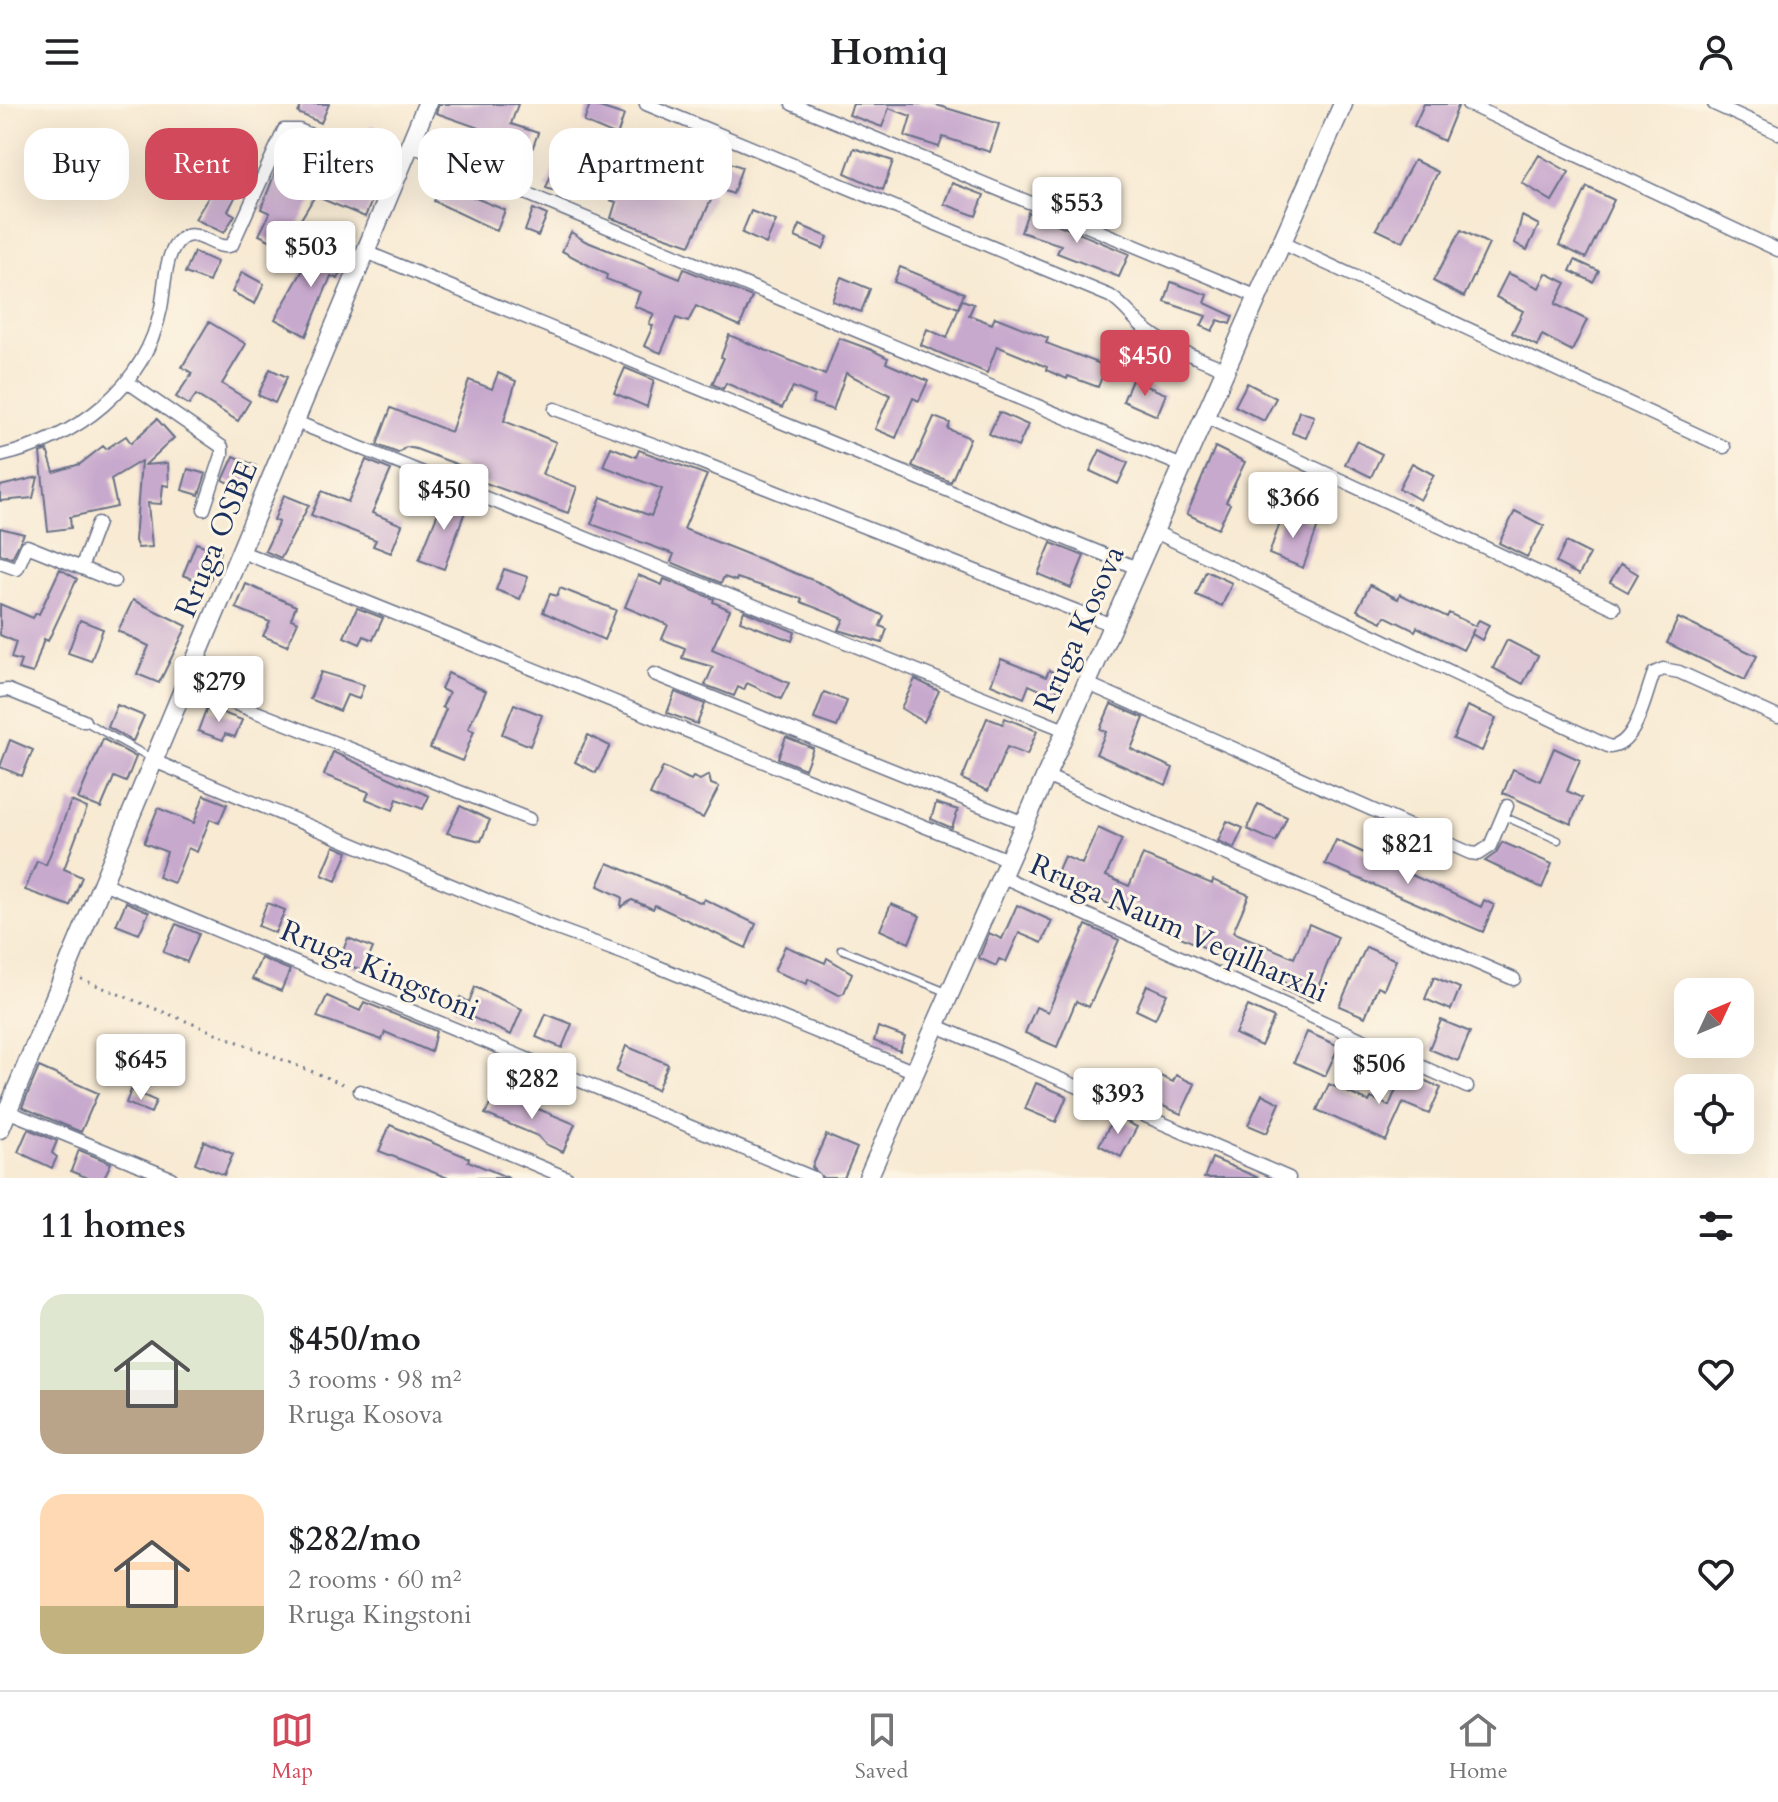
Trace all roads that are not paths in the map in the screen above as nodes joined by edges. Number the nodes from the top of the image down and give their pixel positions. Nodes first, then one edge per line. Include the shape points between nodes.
1 (427, 104) edge
2 (646, 104) edge
3 (792, 104) edge
4 (1343, 104) edge
5 (1468, 104) edge
6 (1714, 104) edge
7 (1778, 133) edge
8 (410, 145) junction
9 (274, 152) edge
10 (402, 163) edge
11 (387, 200) edge
12 (1282, 243) junction
13 (1778, 250) edge
14 (366, 252) junction
15 (1258, 297) junction
16 (1227, 370) junction
17 (129, 383) junction
18 (555, 409) dead end
19 (1206, 417) junction
20 (296, 422) junction
21 (1724, 447) dead end
22 (0, 456) edge
23 (1182, 466) junction
24 (204, 509) dead end
25 (98, 523) dead end
26 (1153, 531) junction
27 (242, 552) junction
28 (0, 563) edge
29 (81, 568) junction
30 (1137, 568) junction
31 (114, 581) dead end
32 (1614, 608) dead end
33 (1112, 625) junction
34 (654, 674) dead end
35 (1086, 683) junction
36 (185, 684) junction
37 (0, 691) edge
38 (1778, 717) edge
39 (84, 721) joint
40 (1065, 730) junction
41 (154, 761) junction
42 (1046, 776) junction
43 (1505, 811) joint
44 (529, 819) dead end
45 (1024, 823) junction
46 (1558, 840) dead end
47 (1004, 868) junction
48 (103, 883) junction
49 (841, 949) dead end
50 (1514, 979) dead end
51 (949, 994) junction
52 (935, 1025) junction
53 (915, 1072) junction
54 (1467, 1087) dead end
55 (360, 1091) road end
56 (7, 1111) junction
57 (0, 1129) edge
58 (171, 1178) edge
59 (567, 1178) edge
60 (814, 1178) edge
61 (868, 1178) edge
62 (1289, 1178) edge

1 - 8 street, Rruga OSBE
2 - 16 street via 1110,296 1157,336
3 - 15 street
4 - 12 street, Rruga Kosova
5 - 13 street
6 - 7 street
8 - 10 street, Rruga OSBE
8 - 23 street
9 - 17 street via 232,245 223,247 190,235 172,249 154,337
11 - 14 street, Rruga OSBE
12 - 15 street, Rruga Kosova
12 - 21 street
14 - 20 street, Rruga OSBE
14 - 30 street
15 - 16 street, Rruga Kosova
16 - 19 street, Rruga Kosova
17 - 22 street via 82,421
17 - 24 street via 222,447
18 - 33 street
19 - 23 street, Rruga Kosova
19 - 32 street
20 - 27 street, Rruga OSBE
20 - 40 street
23 - 26 street, Rruga Kosova
25 - 29 street
26 - 30 street, Rruga Kosova
26 - 38 street via 1610,747 1630,737 1654,673 1663,669
27 - 36 street, Rruga OSBE
27 - 47 street, Rruga Naum Veqilharxhi
28 - 29 street via 17,569 27,546
29 - 31 street
30 - 33 street, Rruga Kosova
33 - 35 street, Rruga Kosova
34 - 45 street
35 - 40 street, Rruga Kosova
35 - 43 street via 1470,853 1490,846
36 - 41 street, Rruga OSBE
36 - 44 street
37 - 39 street
39 - 41 lane
40 - 42 street, Rruga Kosova
41 - 48 street, Rruga OSBE
41 - 53 street
42 - 45 street, Rruga Kosova
42 - 50 street
43 - 46 lane
45 - 47 street, Rruga Kosova
47 - 51 street, Rruga Kosova
47 - 54 street, Rruga Naum Veqilharxhi
48 - 56 street, Rruga OSBE
48 - 60 street, Rruga Kingstoni
49 - 51 lane
51 - 52 street, Rruga Kosova
52 - 53 street, Rruga Kosova
52 - 62 street
53 - 61 street, Rruga Kosova
55 - 59 street
56 - 57 street, Rruga OSBE
56 - 58 street

